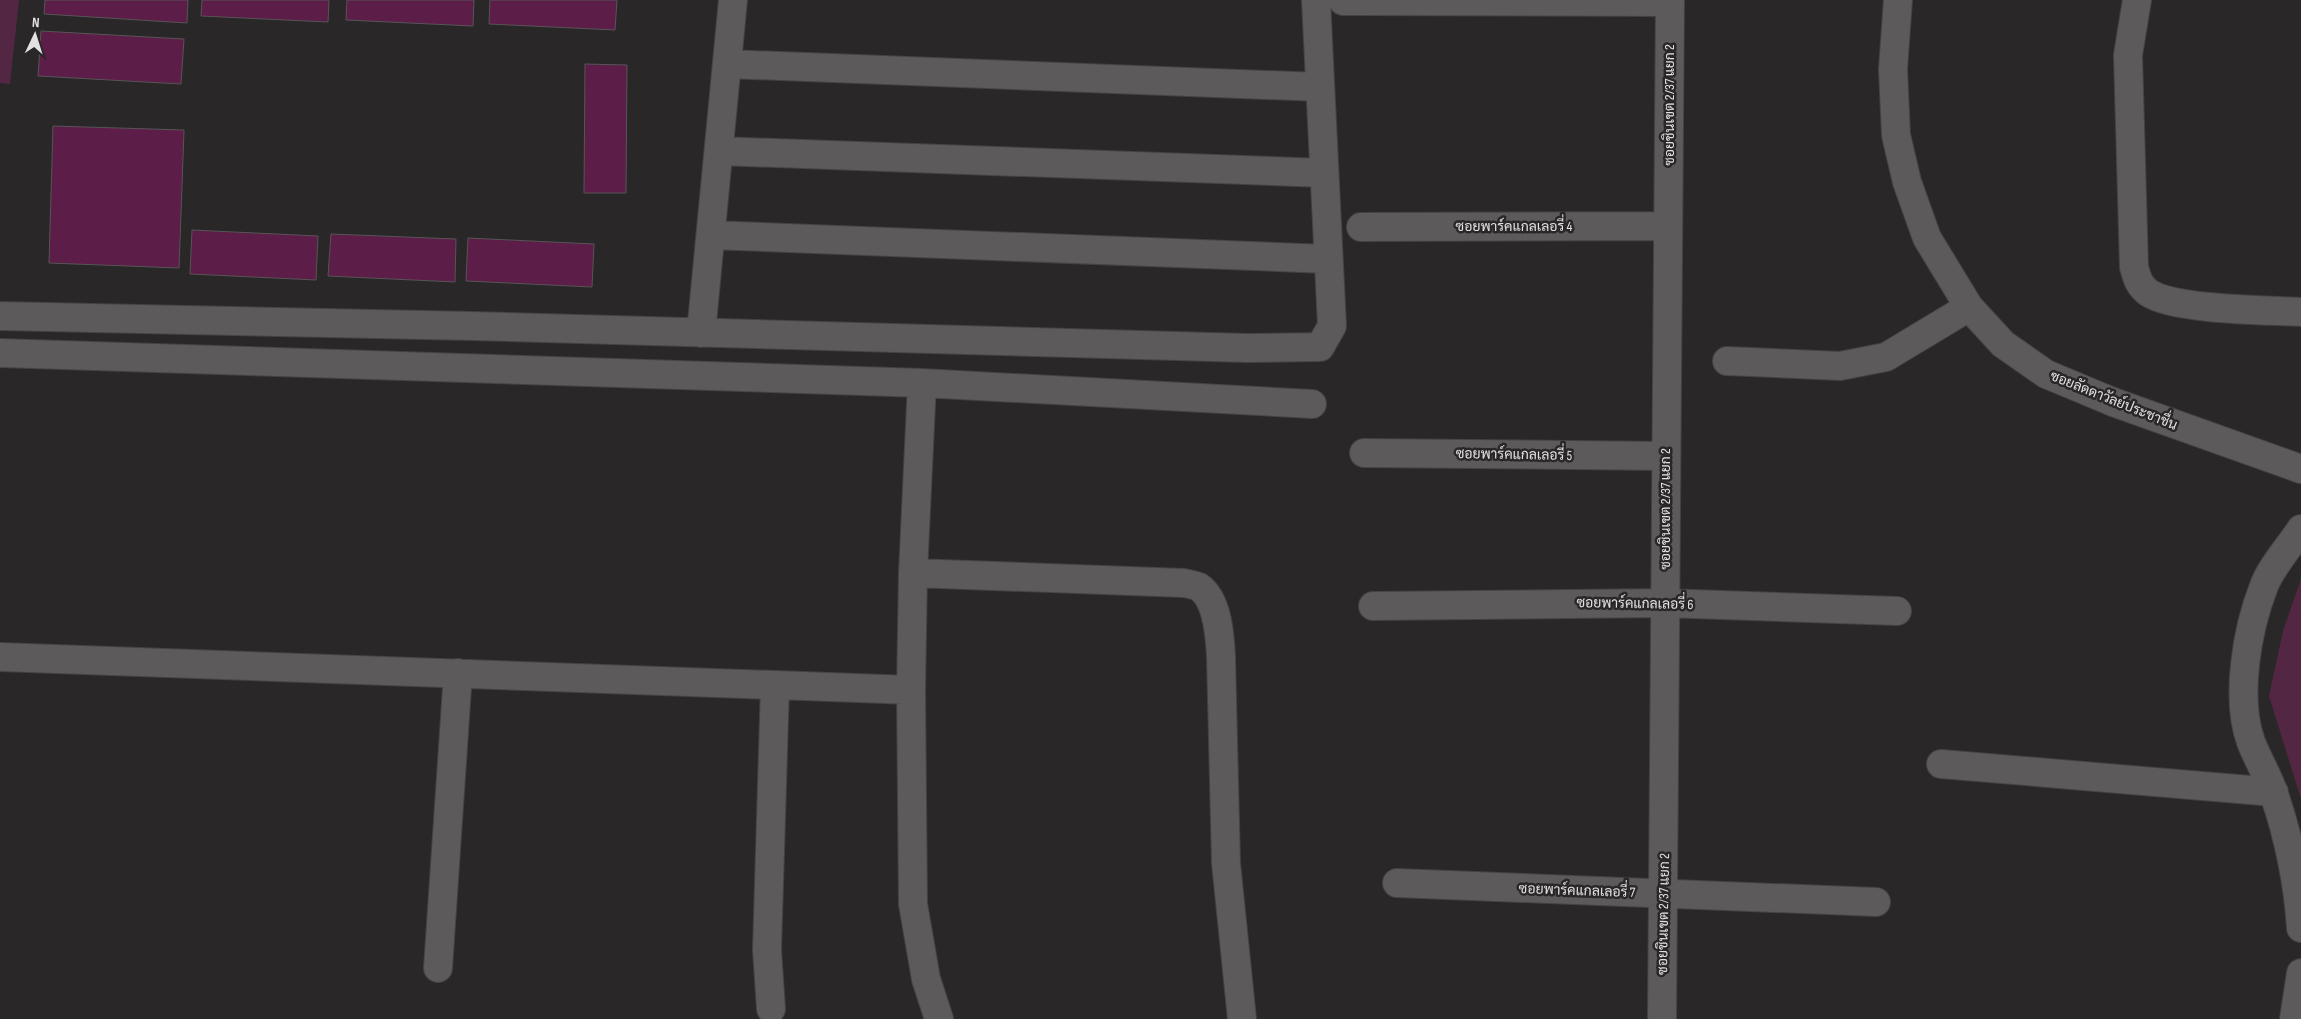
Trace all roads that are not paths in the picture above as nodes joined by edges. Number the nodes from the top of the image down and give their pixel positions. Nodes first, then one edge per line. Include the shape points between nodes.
1 (733, 0) edge
2 (1316, 0) edge
3 (1898, 0) edge
4 (2137, 0) edge
5 (1343, 1) edge
6 (1670, 1) edge
7 (727, 64) junction
8 (1320, 87) junction
9 (719, 151) junction
10 (1324, 174) junction
11 (1668, 226) junction
12 (1361, 227) dead end
13 (711, 235) junction
14 (1328, 259) junction
15 (1969, 307) junction
16 (2301, 312) edge
17 (0, 316) edge
18 (702, 333) junction
19 (0, 353) edge
20 (1727, 361) dead end
21 (922, 383) junction
22 (1312, 404) dead end
23 (1364, 452) dead end
24 (1665, 456) junction
25 (2301, 469) edge
26 (2301, 528) edge
27 (913, 573) junction
28 (1664, 603) junction
29 (1373, 606) dead end
30 (1897, 611) dead end
31 (0, 657) edge
32 (458, 673) junction
33 (775, 685) junction
34 (911, 690) junction
35 (1941, 764) dead end
36 (2274, 792) junction
37 (1397, 883) dead end
38 (1664, 893) junction
39 (1876, 902) dead end
40 (2301, 928) edge
41 (438, 968) dead end
42 (2301, 973) edge
43 (771, 1009) dead end
44 (939, 1019) edge
45 (1242, 1019) edge
46 (1662, 1019) edge
47 (2294, 1019) edge

1 - 7 street
2 - 8 street
3 - 15 street, ซอยลัดดาวัลย์ประชาชื่น via 1892,68 1896,136 1907,182 1927,238
4 - 16 street via 2128,55 2134,267 2139,284 2162,300
5 - 6 street
6 - 11 street, ซอยชินเขต 2/37 แยก 2
7 - 8 street
7 - 9 street
8 - 10 street
9 - 10 street
9 - 13 street
10 - 14 street
11 - 12 street, ซอยพาร์คแกลเลอรี่ 4
11 - 24 street, ซอยชินเขต 2/37 แยก 2
13 - 14 street
13 - 18 street
14 - 18 street via 1332,326 1320,348
15 - 20 street via 1886,357 1840,366
15 - 25 street, ซอยลัดดาวัลย์ประชาชื่น via 2003,344 2046,374
17 - 18 street
19 - 21 street
21 - 22 street
21 - 27 street
23 - 24 street, ซอยพาร์คแกลเลอรี่ 5
24 - 28 street, ซอยชินเขต 2/37 แยก 2
26 - 36 street via 2264,584 2244,665 2244,702 2251,741
27 - 34 street
27 - 45 street via 1184,584 1199,587 1212,603 1219,628 1226,863
28 - 29 street, ซอยพาร์คแกลเลอรี่ 6
28 - 30 street, ซอยพาร์คแกลเลอรี่ 6
28 - 38 street, ซอยชินเขต 2/37 แยก 2
31 - 32 street
32 - 33 street
32 - 41 street
33 - 34 street
33 - 43 street via 767,950
34 - 44 street via 913,904 926,979
35 - 36 street
36 - 40 street via 2298,886
37 - 38 street, ซอยพาร์คแกลเลอรี่ 7
38 - 39 street, ซอยพาร์คแกลเลอรี่ 7
38 - 46 street, ซอยชินเขต 2/37 แยก 2
42 - 47 street

